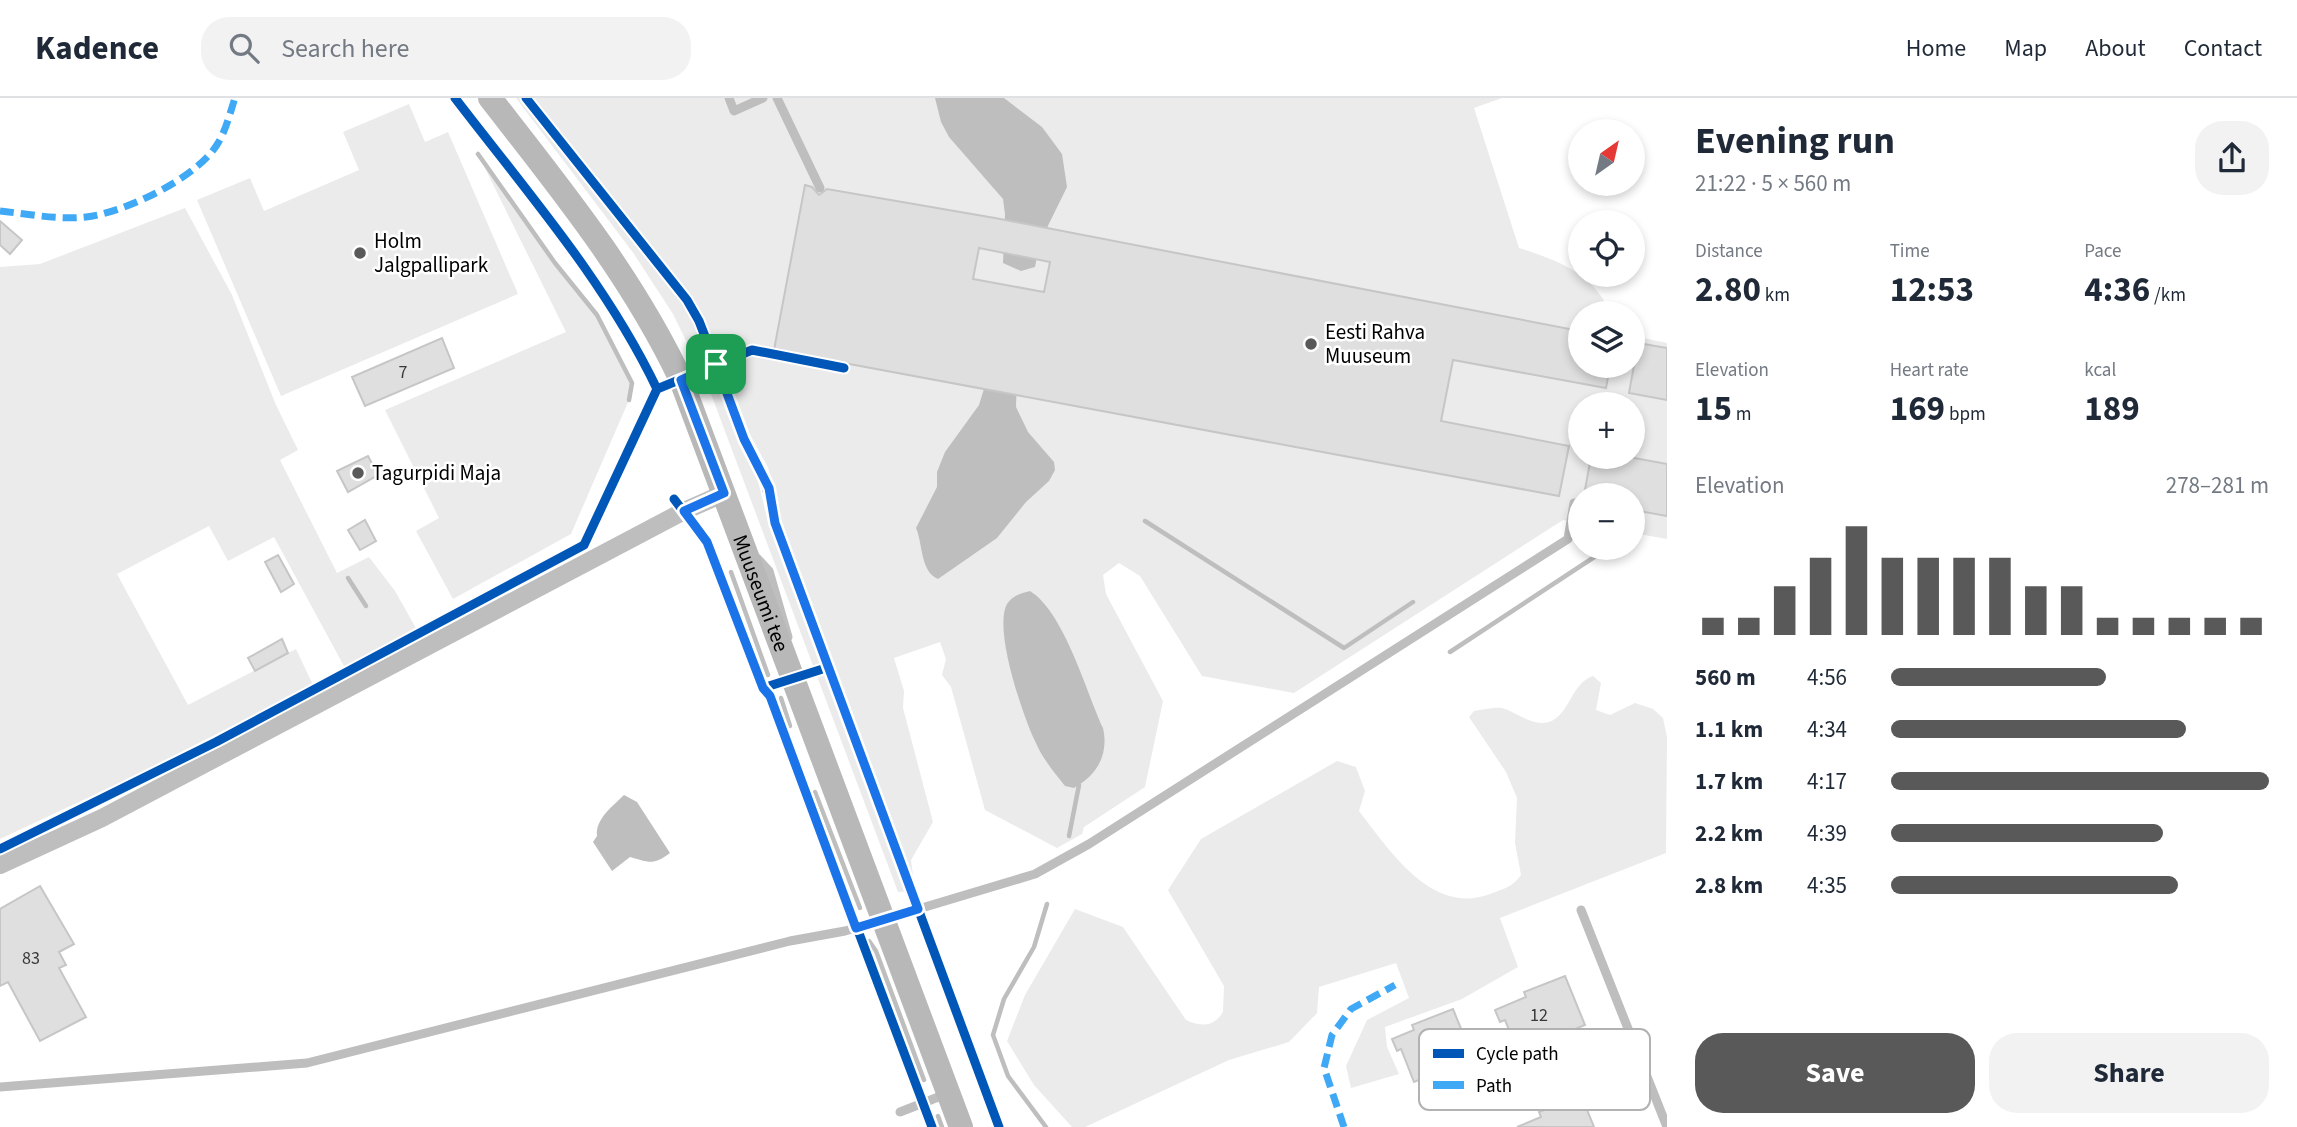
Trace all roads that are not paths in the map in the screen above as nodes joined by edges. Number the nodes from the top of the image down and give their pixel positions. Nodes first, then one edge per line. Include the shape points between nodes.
1 (490, 98) edge
2 (729, 98) edge
3 (763, 98) edge
4 (778, 98) edge
5 (820, 188) dead end
6 (724, 493) junction
7 (1568, 539) edge
8 (0, 865) edge
9 (1581, 910) dead end
10 (884, 919) junction
11 (1628, 1029) edge
12 (1650, 1084) edge
13 (0, 1087) edge
14 (948, 1093) junction
15 (900, 1112) dead end
16 (961, 1127) edge
17 (1667, 1127) edge

1 - 6 street, Muuseumi tee via 591,228 653,323 681,380
2 - 3 lane via 734,111
4 - 5 lane
6 - 8 street via 102,818
6 - 10 street, Muuseumi tee
7 - 10 lane via 1089,844 1035,874
9 - 11 lane
10 - 13 lane via 307,1063
10 - 14 street, Muuseumi tee
12 - 17 lane
14 - 15 lane
14 - 16 street, Muuseumi tee

